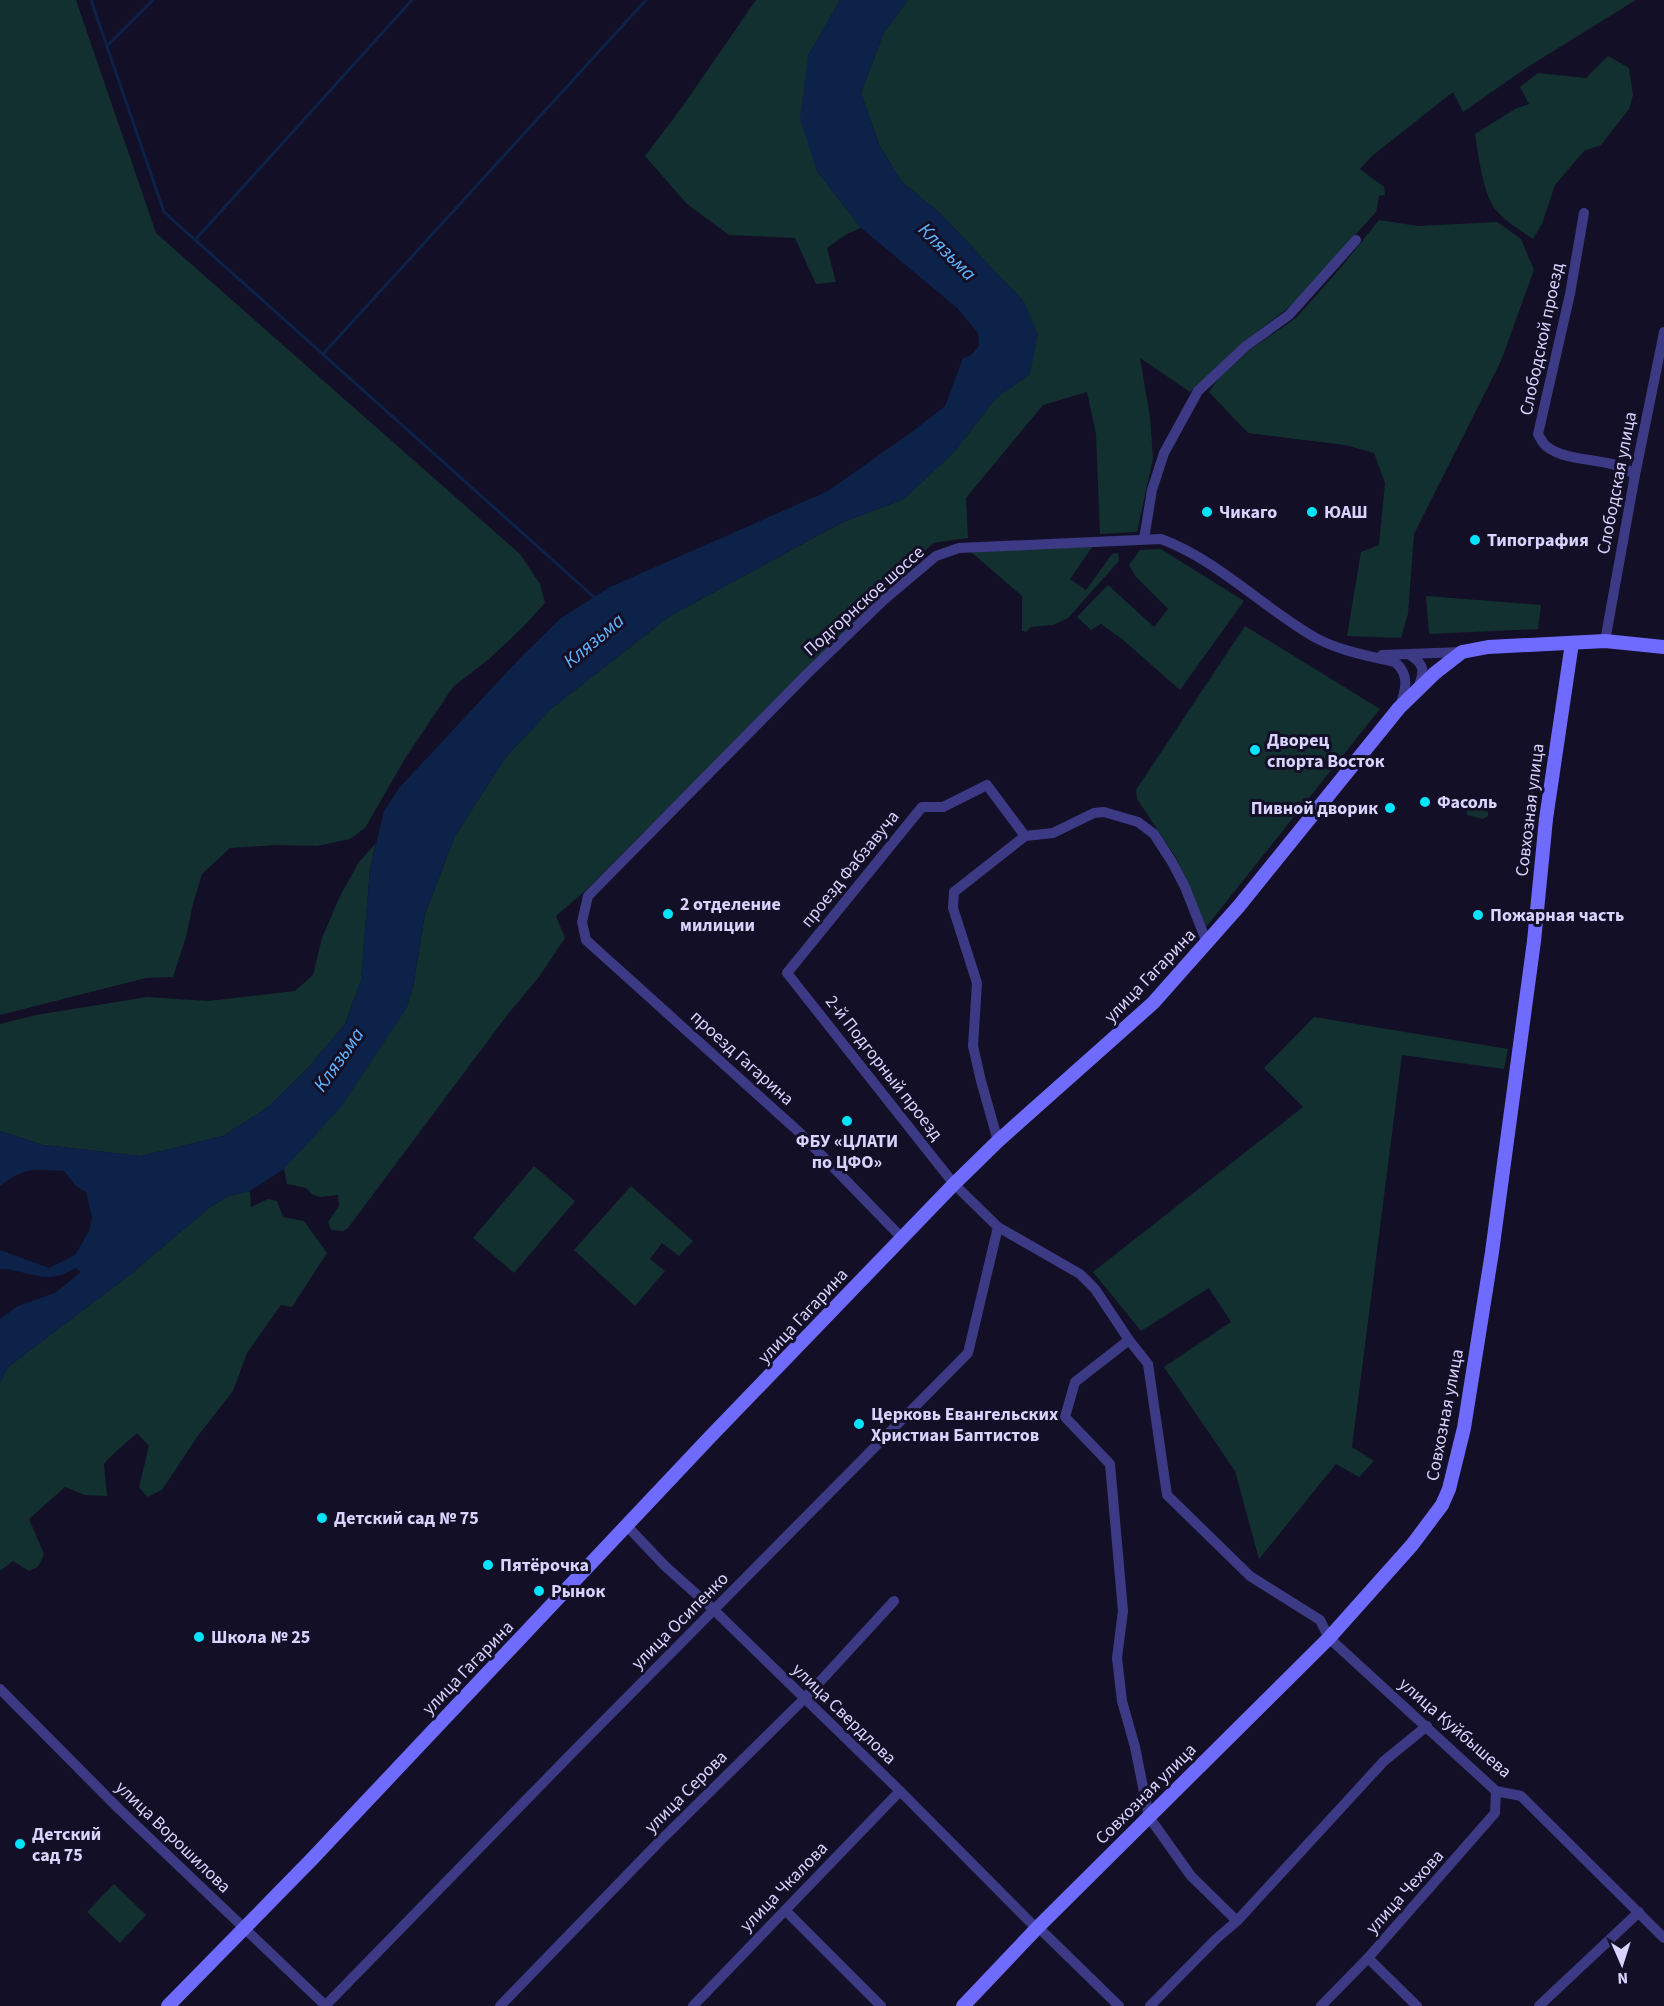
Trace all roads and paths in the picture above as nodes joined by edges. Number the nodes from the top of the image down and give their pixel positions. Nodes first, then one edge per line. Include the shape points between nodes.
1 (1584, 213) dead end
2 (1356, 240) dead end
3 (1664, 332) edge
4 (1635, 475) junction
5 (1144, 539) junction
6 (1605, 641) junction
7 (1572, 643) junction
8 (1664, 647) edge
9 (1462, 652) junction
10 (1410, 655) junction
11 (1367, 656) junction
12 (1417, 692) junction
13 (1400, 708) junction
14 (1025, 836) junction
15 (588, 896) joint
16 (1207, 943) junction
17 (788, 973) joint
18 (998, 1141) junction
19 (954, 1184) junction
20 (998, 1227) junction
21 (902, 1238) junction
22 (1129, 1340) junction
23 (627, 1526) junction
24 (894, 1601) dead end
25 (714, 1610) junction
26 (1329, 1638) junction
27 (0, 1689) edge
28 (804, 1699) junction
29 (1426, 1726) junction
30 (900, 1791) junction
31 (1496, 1791) junction
32 (1149, 1817) junction
33 (785, 1910) junction
34 (1639, 1912) junction
35 (1237, 1921) junction
36 (244, 1928) junction
37 (1038, 1928) junction
38 (1664, 1938) edge
39 (1368, 1958) junction
40 (168, 2006) edge
41 (325, 2006) edge
42 (500, 2006) edge
43 (693, 2006) edge
44 (882, 2006) edge
45 (963, 2006) edge
46 (1119, 2006) edge
47 (1150, 2006) edge
48 (1321, 2006) edge
49 (1417, 2006) edge
50 (1539, 2006) edge

1 - 4 street, Слободской проезд via 1538,434 1545,446 1626,467
2 - 5 street via 1289,315 1246,346 1198,391 1164,453 1152,490
3 - 4 street, Слободская улица
4 - 6 street, Слободская улица
5 - 11 street, Подгорнское шоссе via 1161,539 1181,546 1317,638
5 - 15 street, Подгорнское шоссе via 959,548 936,556 823,659
6 - 7 main road
6 - 8 main road
7 - 9 main road
7 - 26 main road, Совхозная улица via 1492,1252 1453,1474 1442,1505 1431,1521
9 - 10 street
9 - 12 main road, улица Гагарина
10 - 11 street
10 - 12 street via 1423,670
11 - 13 street via 1395,662 1403,669
12 - 13 main road, улица Гагарина
13 - 16 main road, улица Гагарина
14 - 16 street via 1053,833 1094,813 1138,822 1154,834 1172,862
14 - 17 street, проезд Фабзавуча via 987,784 943,807 922,807
14 - 18 street via 954,892 953,908 976,983 973,1046
15 - 21 street, проезд Гагарина via 582,922 586,940 799,1132
16 - 18 main road, улица Гагарина via 1153,1003
17 - 19 street, 2-й Подгорный проезд
18 - 19 main road, улица Гагарина
19 - 20 street, 2-й Подгорный проезд
19 - 21 main road, улица Гагарина
20 - 22 street, 2-й Подгорный проезд via 1080,1274 1095,1289
20 - 25 street, улица Осипенко via 968,1353
21 - 23 main road, улица Гагарина
22 - 26 street, улица Куйбышева via 1148,1364 1167,1495 1250,1576 1320,1620
22 - 32 street via 1075,1382 1065,1417 1110,1464 1123,1611 1117,1658 1122,1701
23 - 25 street, улица Свердлова
23 - 36 main road, улица Гагарина
24 - 28 street, улица Серова
25 - 28 street, улица Свердлова
25 - 41 street, улица Осипенко
26 - 29 street, улица Куйбышева
26 - 32 main road, Совхозная улица
27 - 36 street, улица Ворошилова
28 - 30 street, улица Свердлова
28 - 42 street, улица Серова
29 - 31 street, улица Куйбышева
29 - 35 street via 1384,1761
30 - 33 street, улица Чкалова
30 - 37 street, улица Свердлова
31 - 34 street, улица Куйбышева via 1521,1796
31 - 39 street, улица Чехова via 1495,1813
32 - 35 street via 1191,1876
32 - 37 main road, Совхозная улица
33 - 43 street, улица Чкалова
33 - 44 street
34 - 38 street, улица Куйбышева
34 - 50 street
35 - 47 street
36 - 40 main road, улица Гагарина
36 - 41 street, улица Ворошилова
37 - 45 main road, Совхозная улица
37 - 46 street, улица Свердлова
39 - 48 street, улица Чехова
39 - 49 street

